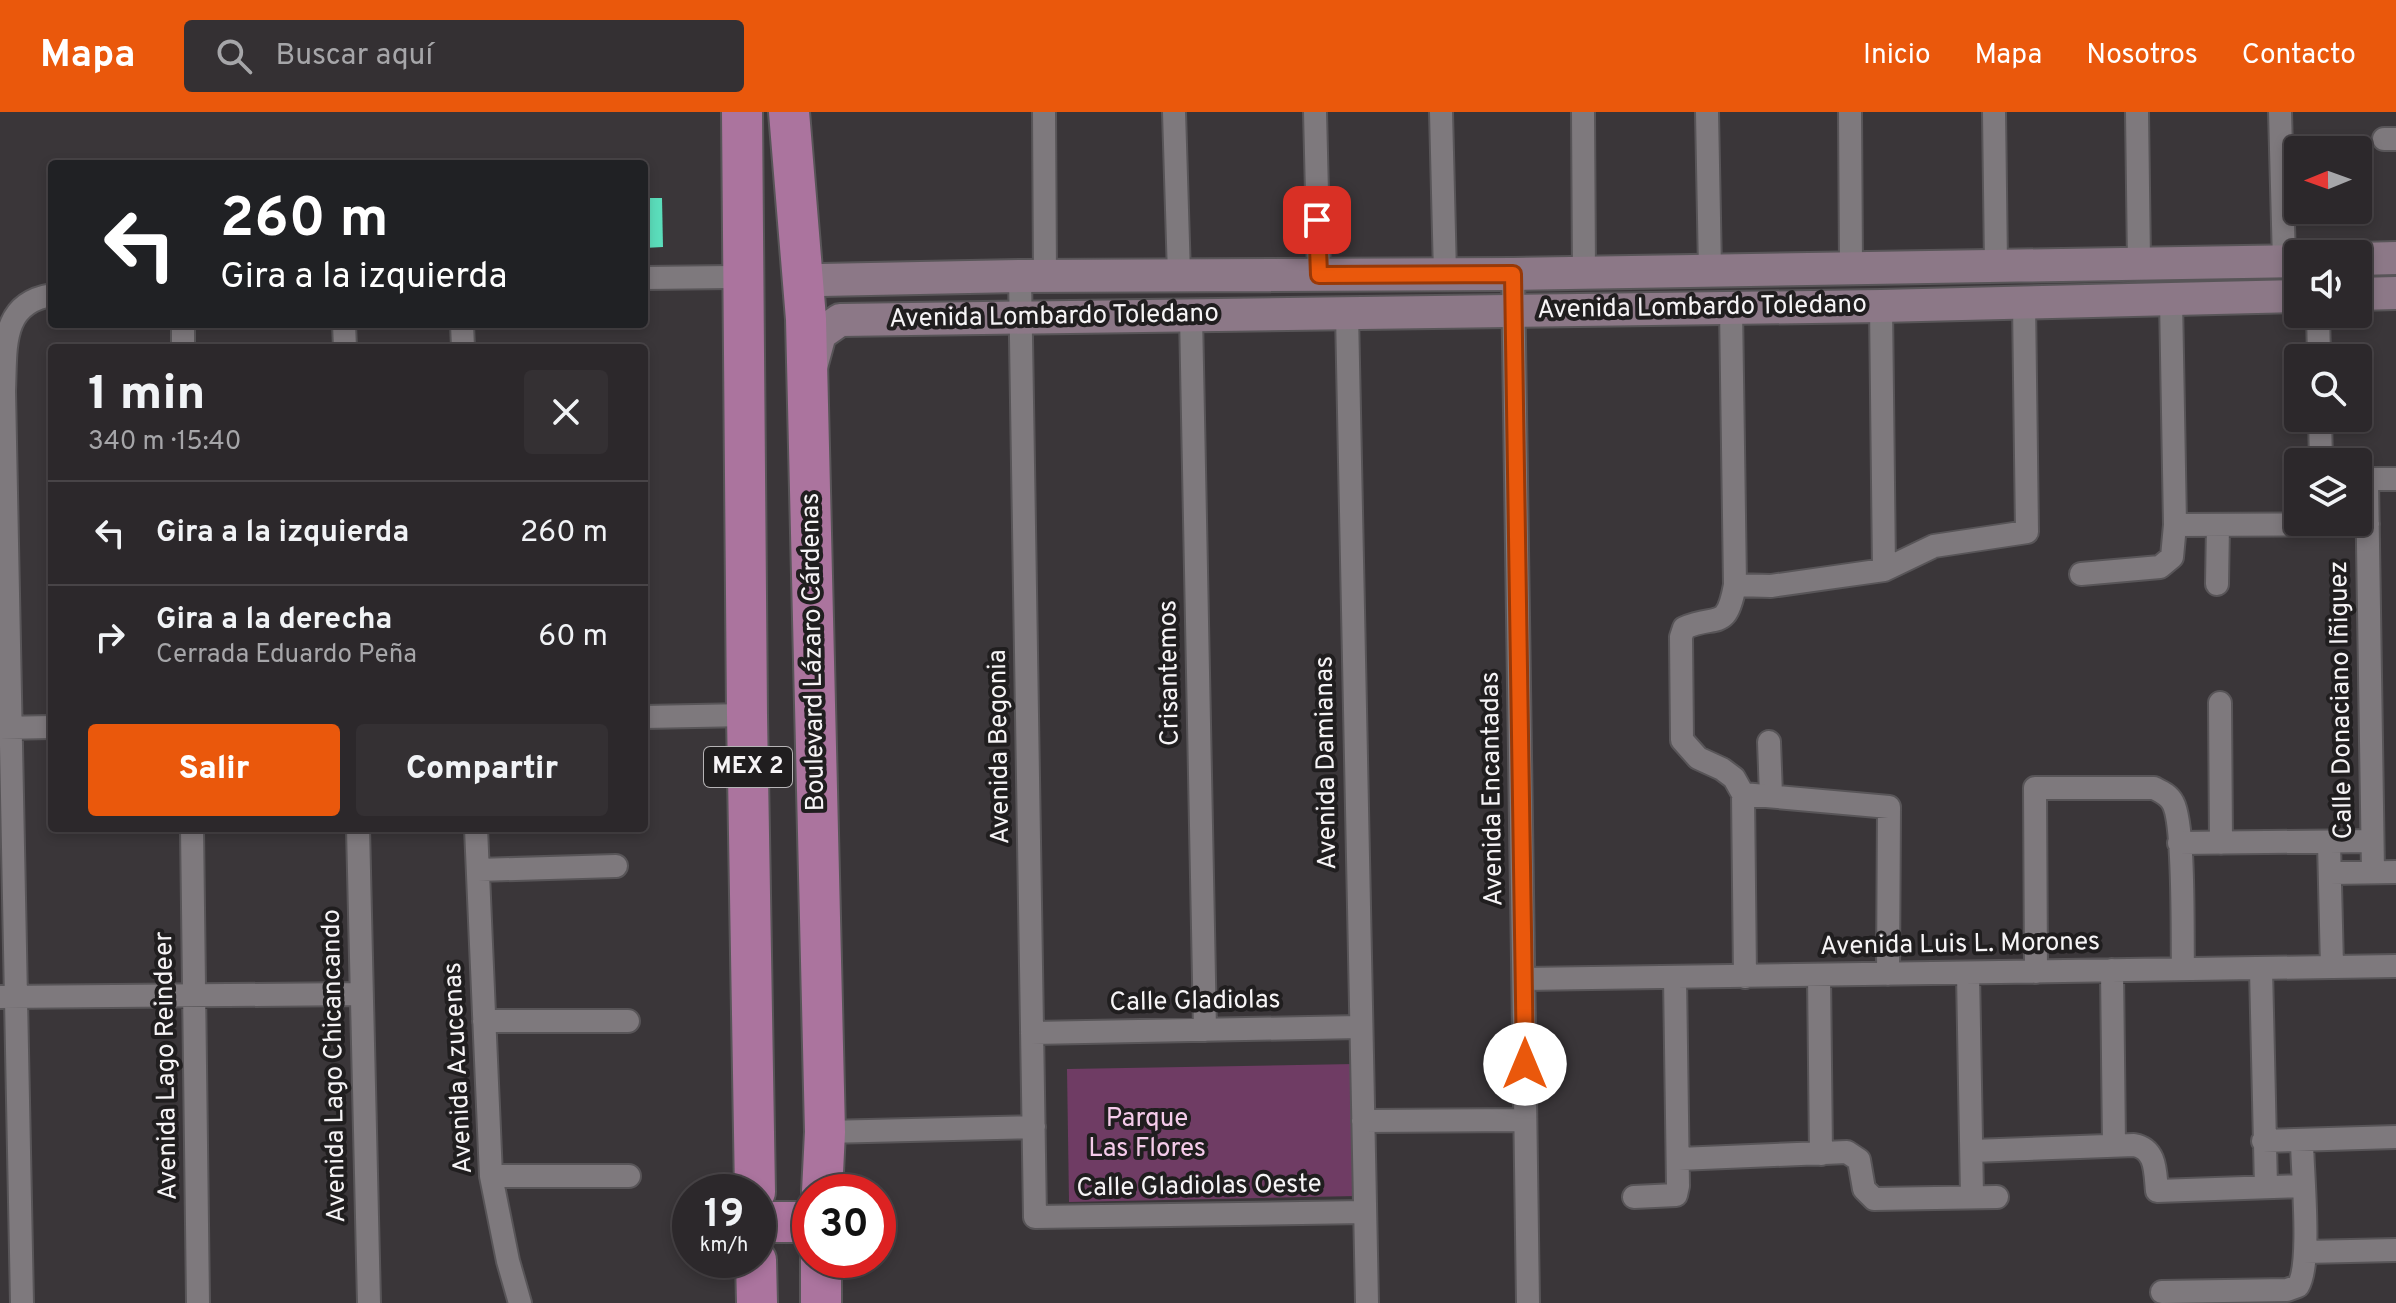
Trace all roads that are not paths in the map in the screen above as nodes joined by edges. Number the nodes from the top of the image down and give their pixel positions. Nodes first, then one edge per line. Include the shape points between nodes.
1 (727, 112) edge
2 (742, 112) edge
3 (789, 112) edge
4 (816, 112) edge
5 (1044, 112) edge
6 (1174, 112) edge
7 (1315, 112) edge
8 (1441, 112) edge
9 (1583, 112) edge
10 (1707, 112) edge
11 (1850, 112) edge
12 (1994, 112) edge
13 (2137, 112) edge
14 (2280, 112) edge
15 (2289, 240) edge
16 (2396, 258) edge
17 (2372, 259) edge
18 (2284, 261) edge
19 (2139, 262) junction
20 (2074, 264) junction
21 (1996, 265) junction
22 (1851, 267) junction
23 (1710, 271) junction
24 (1584, 273) junction
25 (1445, 274) junction
26 (1513, 274) junction
27 (1179, 275) junction
28 (1319, 275) junction
29 (1033, 276) junction
30 (732, 277) junction
31 (648, 278) edge
32 (821, 280) junction
33 (2396, 293) edge
34 (2372, 294) edge
35 (48, 296) edge
36 (2284, 296) edge
37 (2171, 299) junction
38 (2075, 301) junction
39 (2024, 302) junction
40 (1881, 306) junction
41 (1731, 308) junction
42 (1513, 311) junction
43 (1347, 313) junction
44 (1191, 315) junction
45 (1022, 317) junction
46 (806, 319) junction
47 (743, 342) junction
48 (807, 378) junction
49 (2, 391) edge
50 (2372, 479) edge
51 (2396, 479) edge
52 (2284, 524) edge
53 (2175, 525) junction
54 (2218, 525) junction
55 (2368, 536) edge
56 (4, 560) edge
57 (1884, 570) junction
58 (2081, 574) dead end
59 (2217, 584) dead end
60 (1735, 585) junction
61 (2220, 703) dead end
62 (747, 715) junction
63 (648, 717) edge
64 (48, 727) edge
65 (5, 728) edge
66 (1769, 742) dead end
67 (1743, 794) junction
68 (1771, 795) junction
69 (192, 832) edge
70 (358, 832) edge
71 (476, 832) edge
72 (2372, 841) junction
73 (2179, 843) junction
74 (2221, 843) junction
75 (2329, 843) junction
76 (616, 866) dead end
77 (478, 870) junction
78 (2373, 872) junction
79 (2396, 872) edge
80 (2330, 873) junction
81 (2396, 966) edge
82 (2332, 967) junction
83 (2183, 969) junction
84 (2261, 969) junction
85 (2112, 970) junction
86 (2036, 972) junction
87 (1968, 973) junction
88 (1888, 974) junction
89 (1819, 975) junction
90 (1675, 977) junction
91 (1745, 977) junction
92 (1524, 979) junction
93 (360, 994) junction
94 (194, 995) junction
95 (8, 997) edge
96 (484, 1021) junction
97 (628, 1021) dead end
98 (1360, 1027) junction
99 (1205, 1030) junction
100 (1032, 1033) junction
101 (1525, 1120) junction
102 (1363, 1121) junction
103 (1034, 1127) junction
104 (825, 1132) junction
105 (2396, 1137) edge
106 (2302, 1140) junction
107 (9, 1141) edge
108 (2263, 1141) junction
109 (2114, 1145) junction
110 (1972, 1151) junction
111 (1821, 1154) junction
112 (1679, 1159) junction
113 (755, 1174) edge
114 (823, 1174) edge
115 (491, 1176) junction
116 (629, 1176) dead end
117 (2302, 1186) junction
118 (2266, 1187) junction
119 (1972, 1196) junction
120 (1634, 1197) dead end
121 (1997, 1197) dead end
122 (1364, 1212) junction
123 (1035, 1217) joint
124 (2396, 1250) edge
125 (2305, 1252) junction
126 (756, 1278) edge
127 (821, 1278) edge
128 (2162, 1292) dead end
129 (22, 1303) edge
130 (198, 1303) edge
131 (369, 1303) edge
132 (520, 1303) edge
133 (757, 1303) edge
134 (821, 1303) edge
135 (1367, 1303) edge
136 (1528, 1303) edge

1 - 30 highway
2 - 47 highway, MEX 2
3 - 46 highway, Boulevard Lázaro Cárdenas / MEX 2
4 - 32 highway
5 - 29 street, Avenida Begonia
6 - 27 street
7 - 28 street
8 - 25 street
9 - 24 street
10 - 23 street
11 - 22 street
12 - 21 street
13 - 19 street
14 - 15 street
16 - 17 main road
18 - 19 main road, Avenida Lombardo Toledano
19 - 20 main road, Avenida Lombardo Toledano
20 - 21 main road, Avenida Lombardo Toledano
20 - 38 main road
21 - 22 main road, Avenida Lombardo Toledano
22 - 23 main road, Avenida Lombardo Toledano
23 - 24 main road, Avenida Lombardo Toledano
24 - 26 main road, Avenida Lombardo Toledano
25 - 26 main road, Avenida Lombardo Toledano
25 - 28 main road, Avenida Lombardo Toledano
26 - 42 street, Avenida Encantadas
27 - 28 main road, Avenida Lombardo Toledano
27 - 29 main road, Avenida Lombardo Toledano
29 - 32 main road, Avenida Lombardo Toledano
29 - 45 street, Avenida Begonia
30 - 31 street
30 - 47 highway
32 - 46 highway
33 - 34 main road
35 - 49 street via 21,306 7,326
36 - 37 main road, Avenida Lombardo Toledano
37 - 38 main road, Avenida Lombardo Toledano
37 - 53 street
38 - 39 main road, Avenida Lombardo Toledano
39 - 40 main road, Avenida Lombardo Toledano
39 - 57 street via 2027,532 1934,546
40 - 41 main road, Avenida Lombardo Toledano
40 - 57 street
41 - 42 main road, Avenida Lombardo Toledano
41 - 60 street
42 - 43 main road, Avenida Lombardo Toledano
42 - 92 street, Avenida Encantadas
43 - 44 main road, Avenida Lombardo Toledano
43 - 98 street, Avenida Damianas
44 - 45 main road, Avenida Lombardo Toledano
44 - 99 street, Crisantemos
45 - 48 main road, Avenida Lombardo Toledano via 840,320 820,334
45 - 100 street, Avenida Begonia
46 - 48 highway, Boulevard Lázaro Cárdenas / MEX 2
47 - 62 highway, MEX 2
48 - 104 highway, Boulevard Lázaro Cárdenas / MEX 2
49 - 56 street
50 - 51 street
52 - 54 street
53 - 54 street
53 - 58 street via 2172,557 2160,567
54 - 59 street
55 - 72 street, Calle Donaciano Iñiguez
56 - 65 street
57 - 60 street via 1771,586
60 - 67 street via 1725,616 1684,628 1682,740 1698,758 1734,778
61 - 74 street
62 - 63 street
62 - 113 highway, MEX 2
64 - 65 street
65 - 95 street
66 - 68 street
67 - 68 street
67 - 91 street
68 - 88 street via 1889,807
69 - 94 street, Avenida Lago Reindeer
70 - 93 street, Avenida Lago Chicancando
71 - 77 street, Avenida Azucenas
72 - 75 street
72 - 78 street, Calle Donaciano Iñiguez
73 - 74 street
73 - 83 street
73 - 86 street via 2175,806 2154,788 2035,788
74 - 75 street
75 - 80 street, Calle Donaciano Iñiguez
76 - 77 street
77 - 96 street, Avenida Azucenas
78 - 79 street
78 - 80 street
80 - 82 street, Calle Donaciano Iñiguez
81 - 82 street, Avenida Luis L. Morones
82 - 84 street, Avenida Luis L. Morones
83 - 84 street, Avenida Luis L. Morones
83 - 85 street, Avenida Luis L. Morones
84 - 108 street
85 - 86 street, Avenida Luis L. Morones
85 - 109 street
86 - 87 street, Avenida Luis L. Morones
87 - 88 street, Avenida Luis L. Morones
87 - 110 street
88 - 89 street, Avenida Luis L. Morones
89 - 91 street, Avenida Luis L. Morones
89 - 111 street
90 - 91 street, Avenida Luis L. Morones
90 - 92 street, Avenida Luis L. Morones
90 - 112 street
92 - 101 street, Avenida Encantadas
93 - 94 street
93 - 131 street, Avenida Lago Chicancando
94 - 95 street
94 - 130 street, Avenida Lago Reindeer
95 - 107 street
96 - 97 street
96 - 115 street, Avenida Azucenas
98 - 99 street, Calle Gladiolas
98 - 102 street, Avenida Damianas
99 - 100 street, Calle Gladiolas
100 - 103 street, Avenida Begonia
101 - 102 street
101 - 136 street, Avenida Encantadas
102 - 122 street, Avenida Damianas
103 - 104 street
103 - 123 street, Avenida Begonia
104 - 114 highway, Boulevard Lázaro Cárdenas / MEX 2
105 - 106 street
106 - 108 street
106 - 117 street
107 - 129 street
108 - 118 street
109 - 110 street
109 - 118 street via 2146,1149 2153,1158 2157,1191
110 - 119 street
111 - 112 street
111 - 119 street via 1847,1152 1859,1160 1868,1195 1883,1200
112 - 120 street via 1676,1195
115 - 116 street
115 - 132 street, Avenida Azucenas
117 - 118 street
117 - 125 street
119 - 121 street
122 - 123 street, Calle Gladiolas Oeste
122 - 135 street, Avenida Damianas
124 - 125 street
125 - 128 street via 2303,1277 2287,1290
126 - 133 highway
127 - 134 highway

